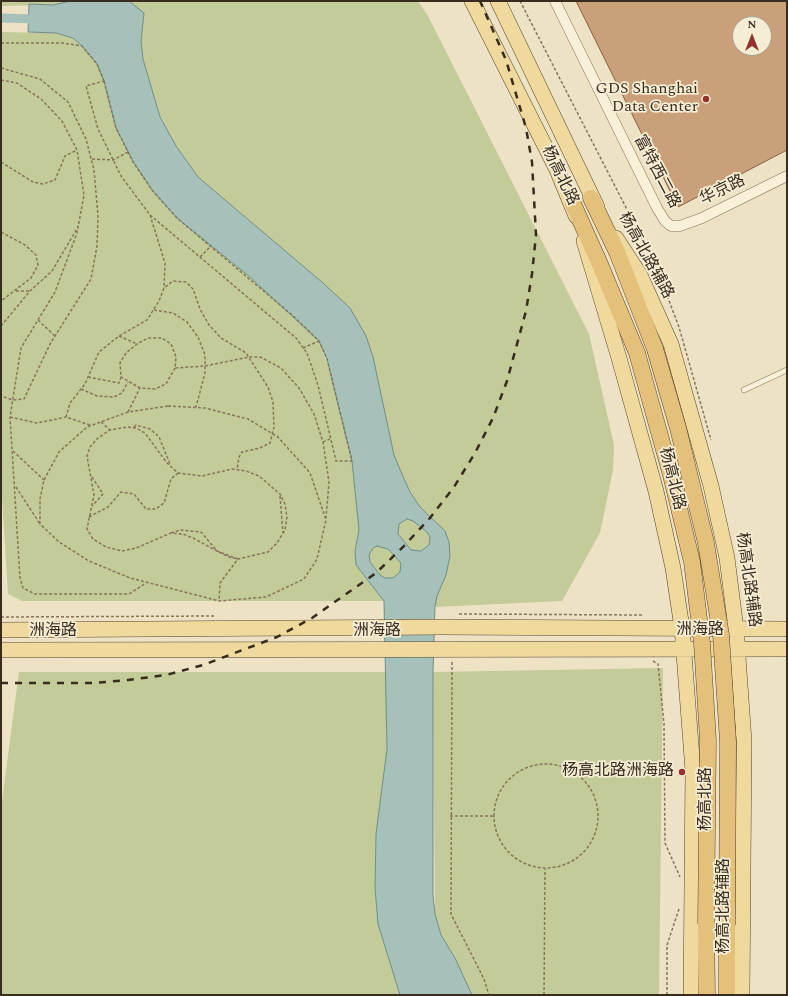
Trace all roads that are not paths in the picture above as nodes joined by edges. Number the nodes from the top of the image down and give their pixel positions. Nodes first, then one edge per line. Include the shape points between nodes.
1 (472, 1) edge
2 (498, 1) edge
3 (554, 1) edge
4 (787, 176) edge
5 (591, 198) junction
6 (573, 204) junction
7 (671, 226) joint
8 (787, 370) edge
9 (744, 390) dead end
10 (787, 623) edge
11 (682, 628) junction
12 (744, 629) junction
13 (787, 629) edge
14 (1, 630) edge
15 (683, 649) junction
16 (745, 649) junction
17 (787, 649) edge
18 (1, 650) edge
19 (787, 654) edge
20 (691, 995) edge
21 (707, 995) edge
22 (727, 995) edge
23 (742, 995) edge

1 - 6 main road, 杨高北路
2 - 5 main road, 杨高北路
3 - 7 street, 富特西二路 via 650,194 661,215
4 - 7 street, 华京路 via 702,218 680,226
5 - 12 main road, 杨高北路辅路 via 640,275 671,344 712,486
5 - 22 highway, 杨高北路, bridge via 617,252 655,349 678,428 706,543 721,635 728,742
6 - 11 main road, 杨高北路辅路 via 656,491 673,568
6 - 21 highway, 杨高北路, bridge via 637,353 692,562 702,643 708,740
8 - 9 lane
10 - 12 main road, 洲海路
11 - 12 main road, 洲海路
11 - 14 main road, 洲海路
11 - 15 main road, 杨高北路辅路
12 - 13 main road, 洲海路
12 - 16 main road, 杨高北路辅路
15 - 16 main road, 洲海路
15 - 18 main road, 洲海路
15 - 20 main road, 杨高北路辅路 via 693,771
16 - 17 main road, 洲海路
16 - 19 main road, 洲海路
16 - 23 main road, 杨高北路辅路

